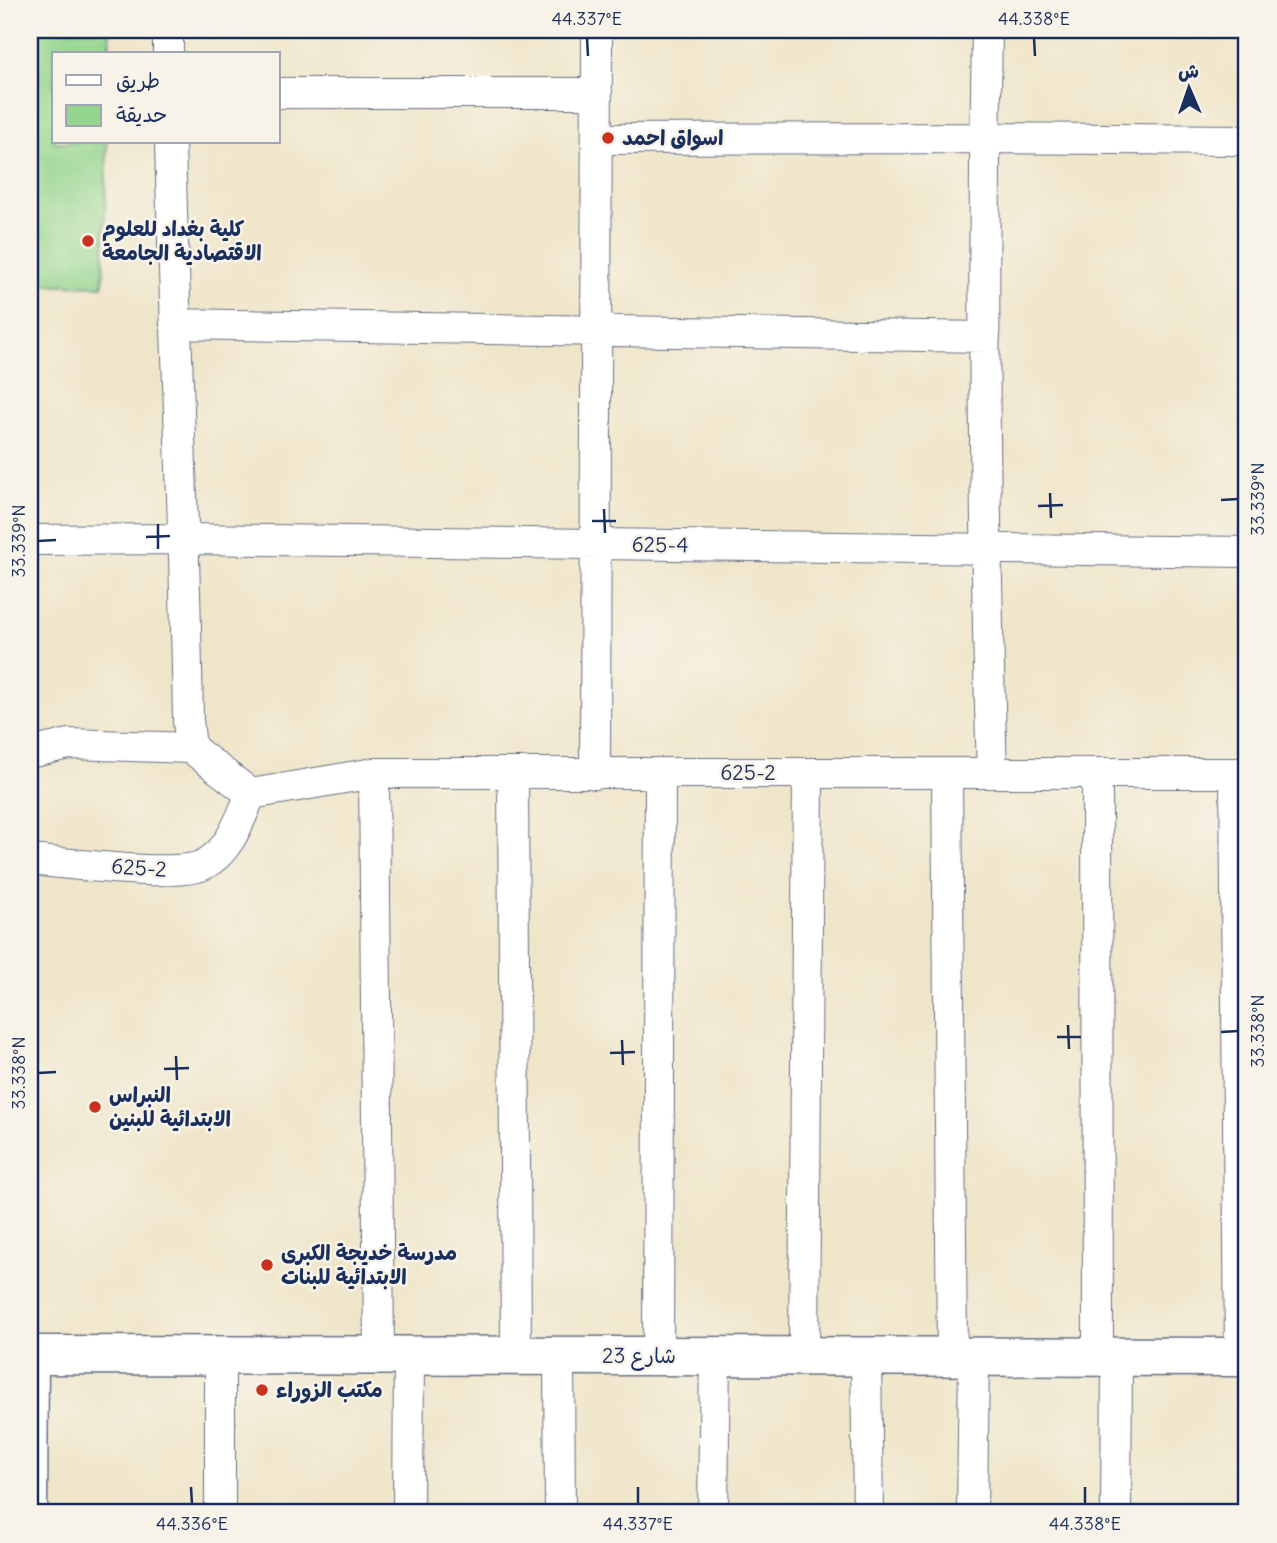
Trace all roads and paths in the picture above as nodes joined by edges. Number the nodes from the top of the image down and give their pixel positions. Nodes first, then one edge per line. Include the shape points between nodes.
1 (168, 30) edge
2 (597, 30) edge
3 (987, 30) edge
4 (168, 52) edge
5 (280, 93) edge
6 (597, 93) junction
7 (985, 138) junction
8 (597, 139) junction
9 (1247, 140) edge
10 (170, 144) edge
11 (175, 324) junction
12 (597, 331) junction
13 (985, 337) junction
14 (30, 540) edge
15 (185, 540) junction
16 (596, 544) junction
17 (985, 549) junction
18 (1247, 552) edge
19 (191, 748) junction
20 (30, 753) edge
21 (374, 773) junction
22 (513, 773) junction
23 (808, 773) junction
24 (947, 773) junction
25 (992, 773) junction
26 (1097, 773) junction
27 (1241, 773) edge
28 (595, 774) junction
29 (660, 774) junction
30 (251, 794) junction
31 (30, 860) edge
32 (36, 1355) edge
33 (220, 1355) junction
34 (394, 1355) junction
35 (516, 1356) junction
36 (559, 1356) junction
37 (658, 1356) junction
38 (715, 1356) junction
39 (804, 1356) junction
40 (866, 1356) junction
41 (963, 1356) junction
42 (1108, 1357) junction
43 (1244, 1357) edge
44 (40, 1513) edge
45 (220, 1513) edge
46 (408, 1513) edge
47 (560, 1513) edge
48 (713, 1513) edge
49 (868, 1513) edge
50 (972, 1513) edge
51 (1116, 1513) edge

1 - 4 street
2 - 6 street
3 - 7 street
5 - 6 street
6 - 8 street
7 - 8 street
7 - 9 street
7 - 13 street
8 - 12 street
10 - 11 street
11 - 12 street
11 - 15 street
12 - 13 street
12 - 16 street
13 - 17 street
14 - 15 street, 625-4
15 - 16 street, 625-4
15 - 19 street
16 - 17 street, 625-4
16 - 28 street
17 - 18 street, 625-4
17 - 25 street
19 - 20 street via 69,744
19 - 30 street
21 - 22 street, 625-2
21 - 30 street, 625-2
21 - 34 street
22 - 28 street, 625-2
22 - 35 street
23 - 24 street, 625-2
23 - 29 street, 625-2
23 - 39 street
24 - 25 street, 625-2
24 - 41 street
25 - 26 street, 625-2
26 - 27 street, 625-2
26 - 42 street
27 - 43 street
28 - 29 street, 625-2
29 - 37 street
30 - 31 street, 625-2 via 229,842 204,864 178,871
32 - 33 street, شارع 23
32 - 44 lane
33 - 34 street, شارع 23
33 - 45 street
34 - 35 street, شارع 23
34 - 46 street
35 - 36 street, شارع 23
36 - 37 street, شارع 23
36 - 47 street
37 - 38 street, شارع 23
38 - 39 street, شارع 23
38 - 48 street
39 - 40 street, شارع 23
40 - 41 street, شارع 23
40 - 49 street
41 - 42 street, شارع 23
41 - 50 street
42 - 43 street, شارع 23
42 - 51 street

